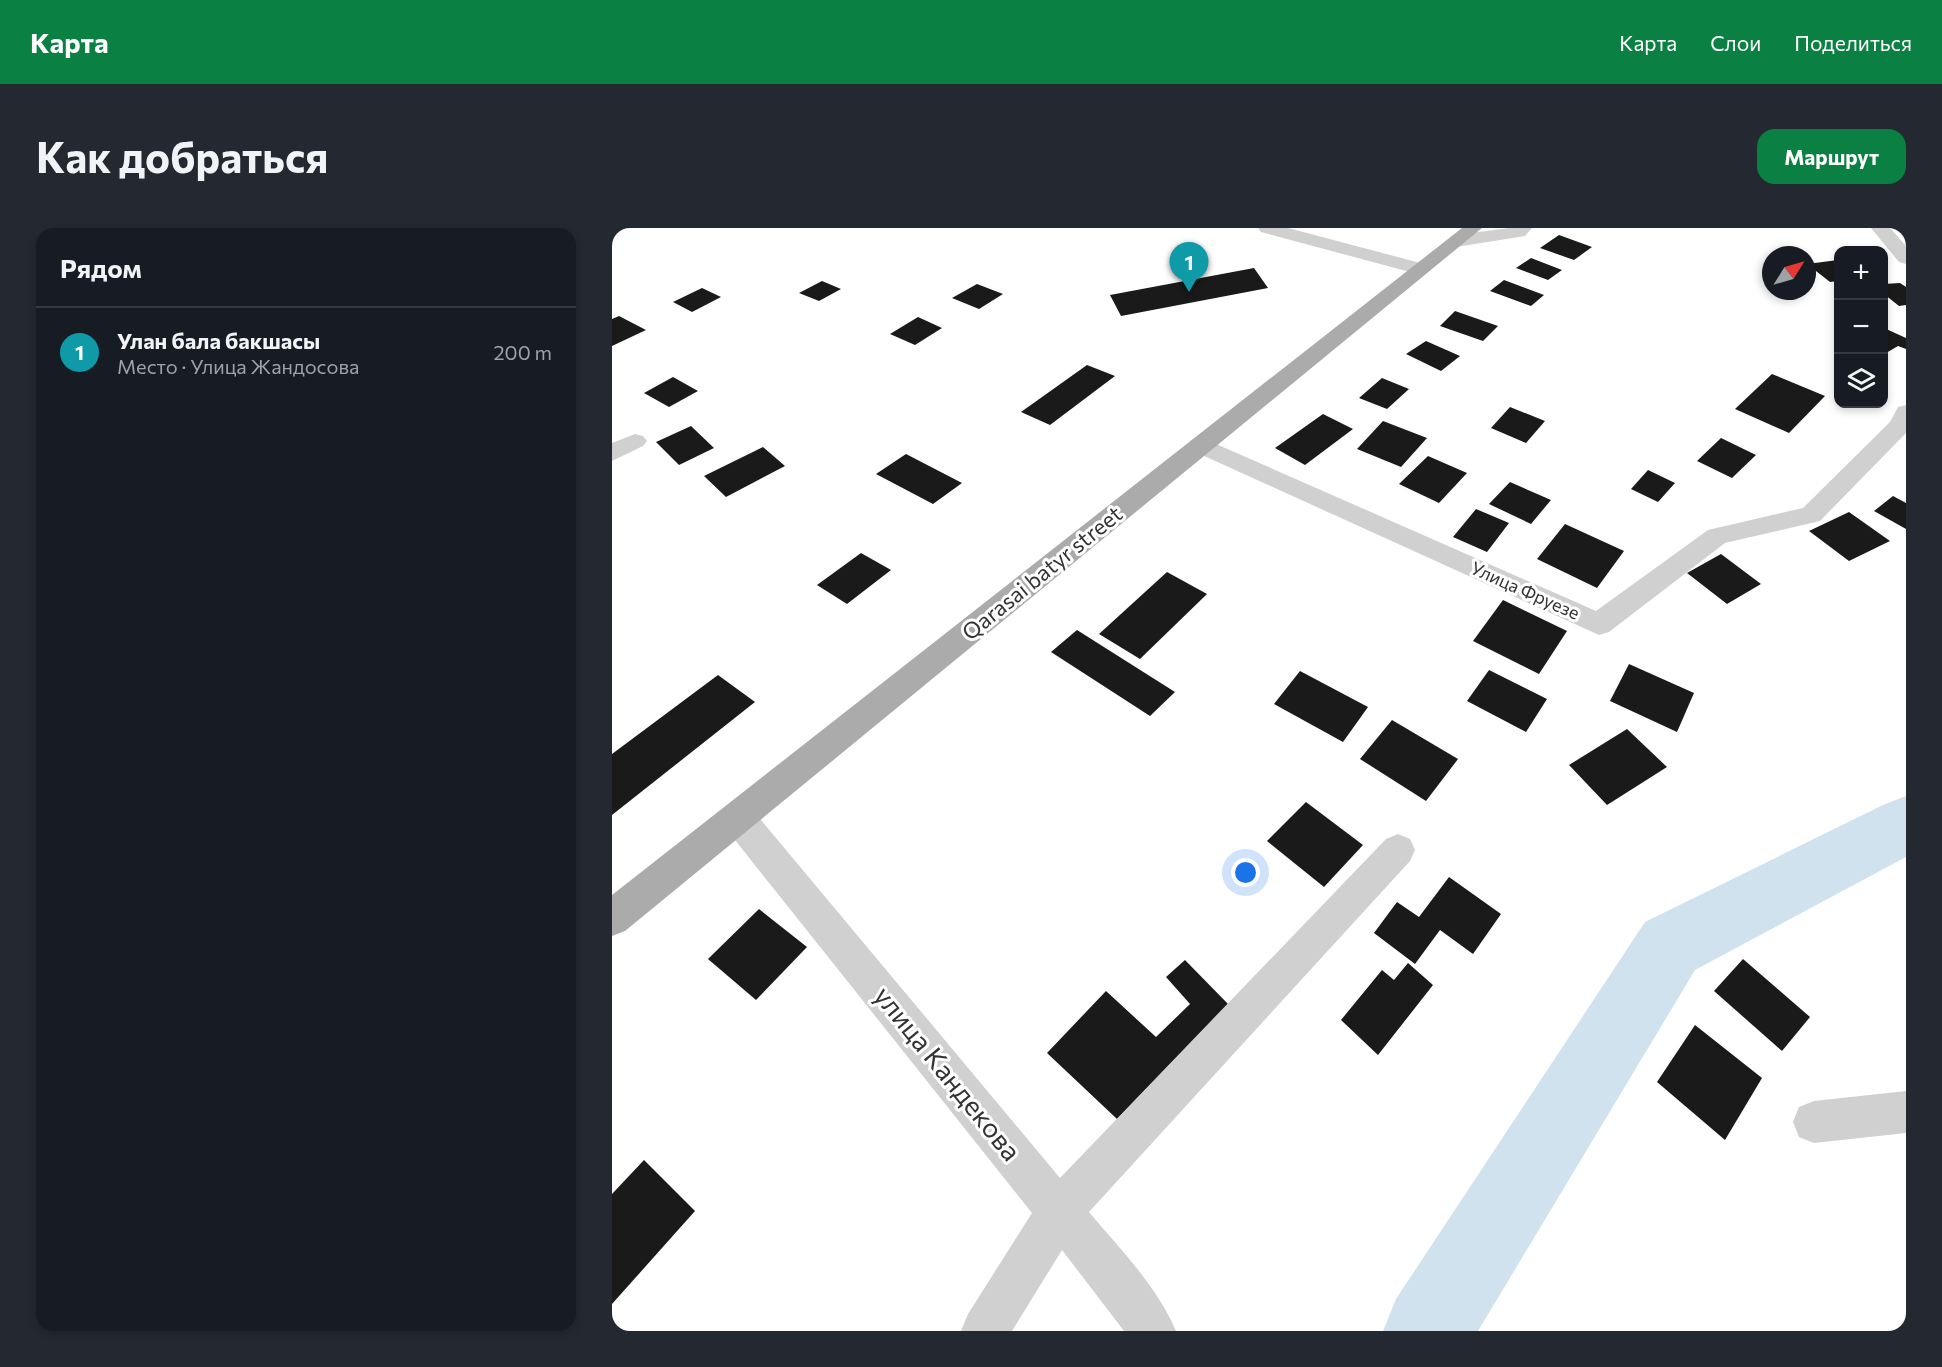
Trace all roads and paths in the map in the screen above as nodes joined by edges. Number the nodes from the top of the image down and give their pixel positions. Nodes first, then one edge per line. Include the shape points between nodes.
1 (1267, 228) edge
2 (1523, 228) edge
3 (1880, 228) edge
4 (1464, 235) edge
5 (1906, 258) edge
6 (1421, 269) junction
7 (1906, 412) edge
8 (635, 441) dead end
9 (1199, 445) junction
10 (612, 453) edge
11 (739, 819) junction
12 (1398, 850) dead end
13 (612, 918) edge
14 (1906, 1112) edge
15 (1814, 1122) dead end
16 (1059, 1212) junction
17 (1141, 1315) edge
18 (985, 1331) edge

1 - 6 street
2 - 4 street via 1519,232
3 - 5 street
4 - 6 main road, Qarasai batyr street
6 - 9 main road, Qarasai batyr street
7 - 9 street, Улица Фруезе via 1901,425 1811,515 1717,536 1599,624
8 - 10 street
9 - 11 main road, Qarasai batyr street
11 - 13 main road, Qarasai batyr street
11 - 16 street, улица Кандекова
12 - 16 street
14 - 15 street
16 - 17 street, улица Кандекова
16 - 18 street

